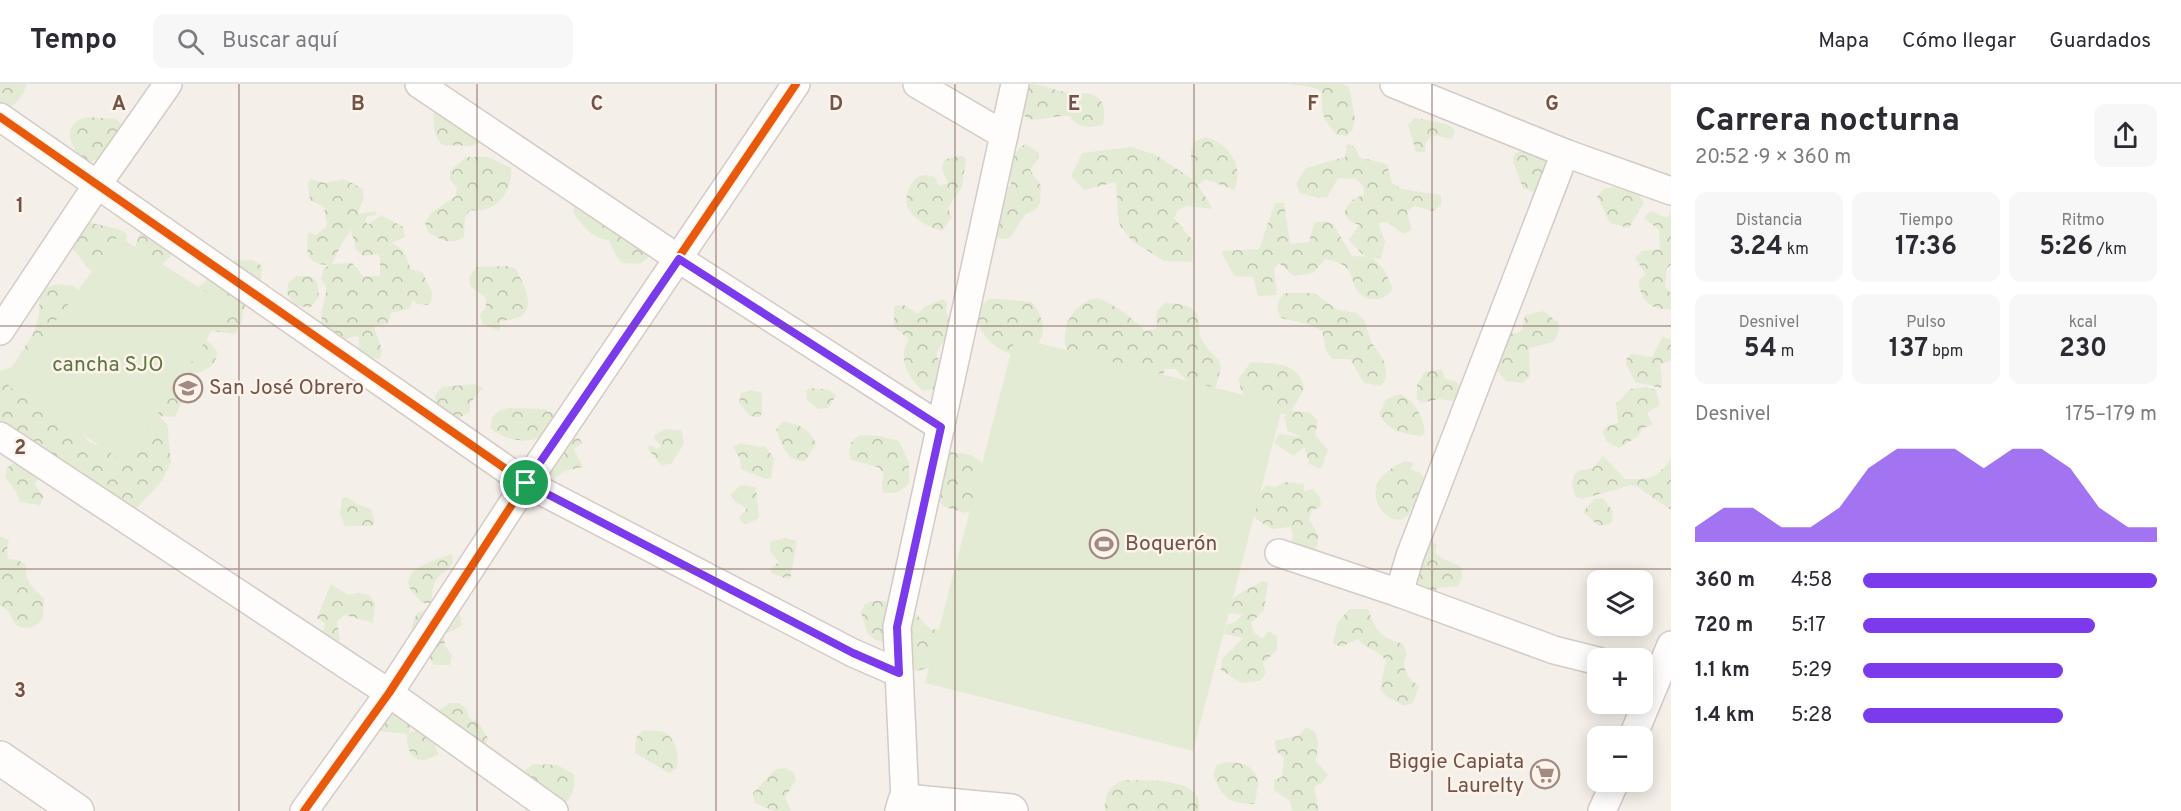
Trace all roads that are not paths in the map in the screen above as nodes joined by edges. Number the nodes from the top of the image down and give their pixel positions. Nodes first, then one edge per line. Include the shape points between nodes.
1 (168, 84) edge
2 (419, 84) edge
3 (796, 84) edge
4 (917, 84) edge
5 (1015, 84) edge
6 (1394, 84) edge
7 (0, 117) edge
8 (1004, 135) junction
9 (1565, 153) junction
10 (97, 185) junction
11 (1671, 190) edge
12 (679, 259) junction
13 (0, 331) edge
14 (941, 427) junction
15 (0, 436) edge
16 (526, 483) junction
17 (1279, 553) dead end
18 (1399, 593) junction
19 (1671, 645) edge
20 (1587, 658) edge
21 (1653, 670) edge
22 (899, 673) junction
23 (389, 693) junction
24 (0, 758) edge
25 (1611, 792) edge
26 (904, 806) edge
27 (77, 811) edge
28 (304, 811) edge
29 (554, 811) edge
30 (1011, 811) edge
31 (1602, 811) edge

1 - 10 street
2 - 12 street
3 - 12 street
4 - 8 street
5 - 8 street
6 - 9 street
7 - 10 street
8 - 14 street
9 - 11 street
9 - 18 street
10 - 13 street
10 - 16 street
12 - 14 street
12 - 16 street
14 - 22 street via 897,627
15 - 23 street
16 - 22 street via 853,653
16 - 23 street
17 - 18 street
18 - 20 street via 1554,650
19 - 21 street
22 - 26 street
23 - 28 street
23 - 29 street
24 - 27 street
25 - 31 street
26 - 30 street

